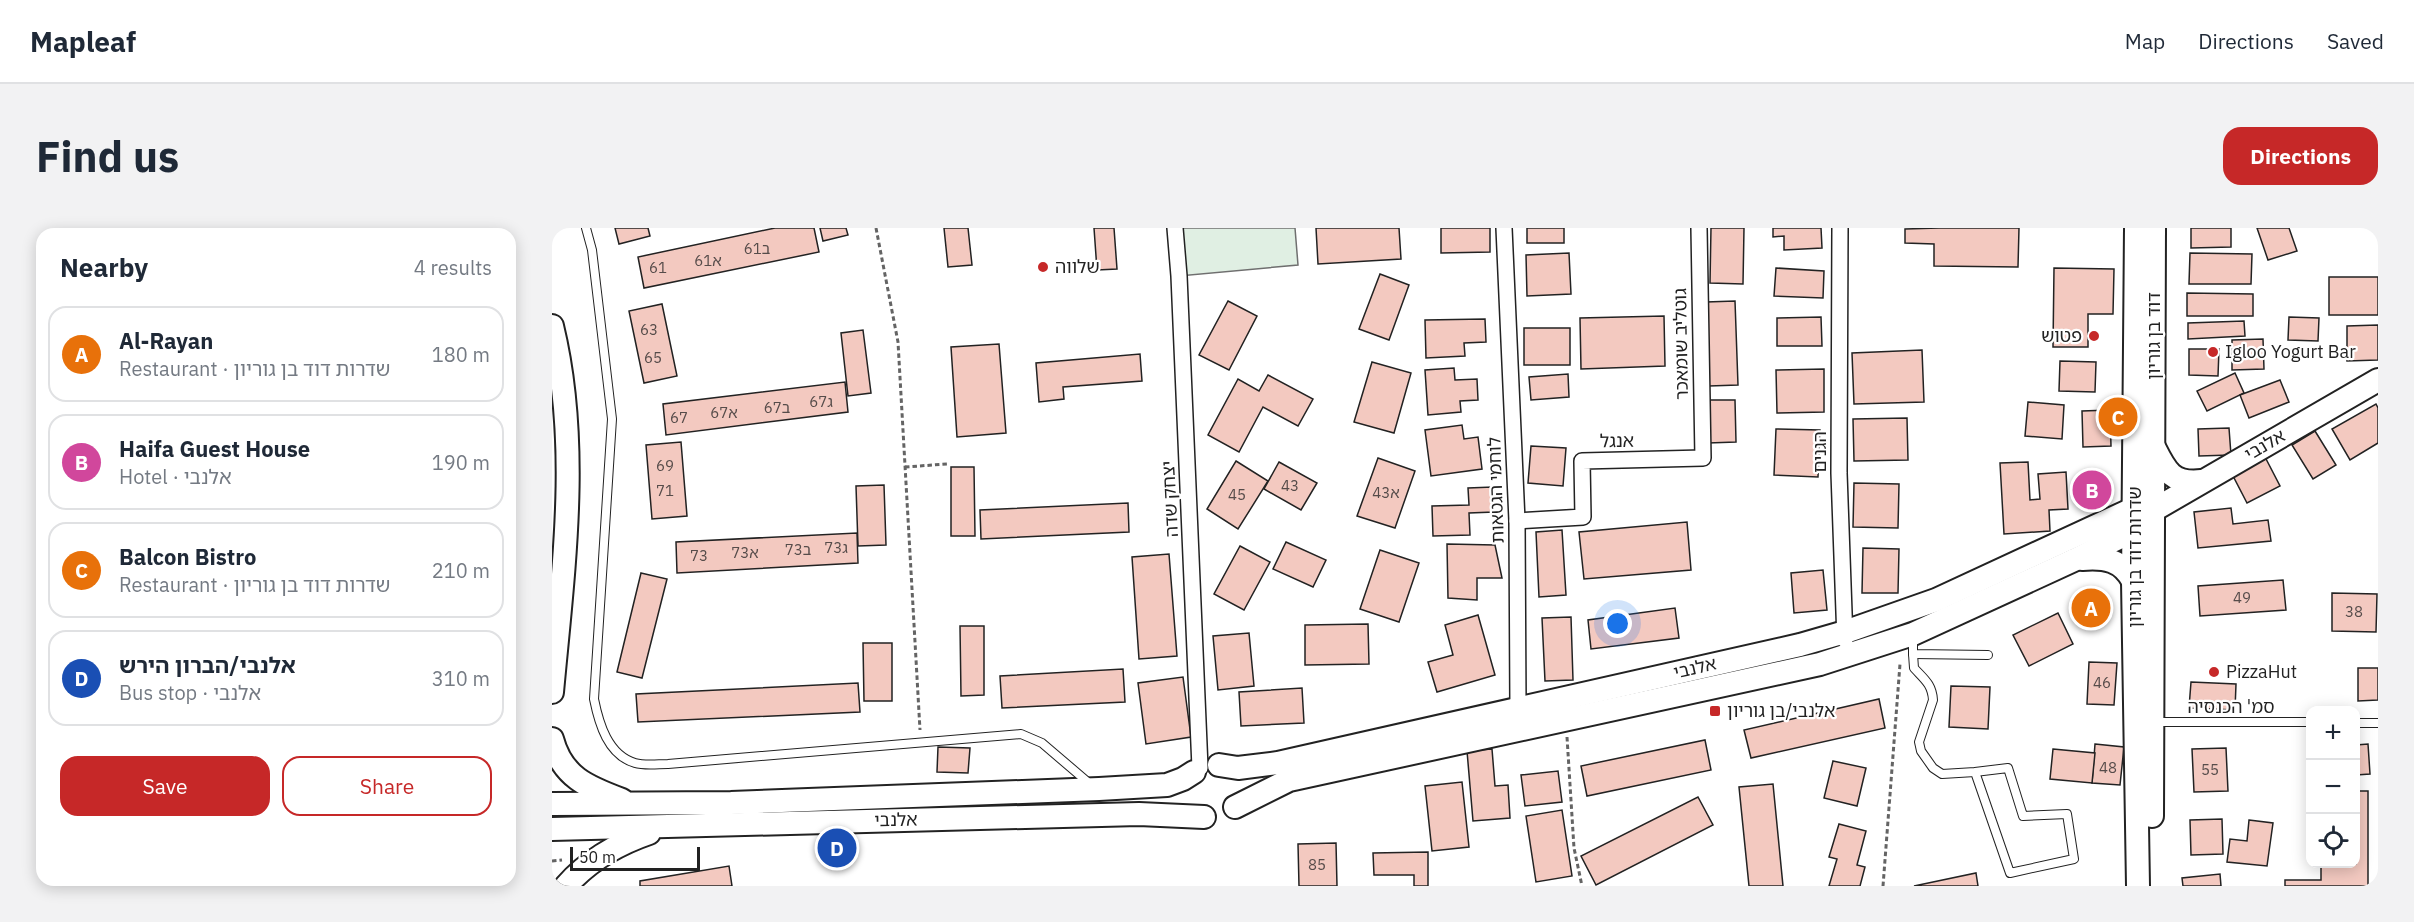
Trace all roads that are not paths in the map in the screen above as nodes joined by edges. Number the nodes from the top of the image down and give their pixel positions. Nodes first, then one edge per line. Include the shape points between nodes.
1 (586, 228) edge
2 (1175, 228) edge
3 (1504, 228) edge
4 (1699, 228) edge
5 (1840, 228) edge
6 (2136, 228) edge
7 (2154, 228) edge
8 (552, 326) edge
9 (2378, 380) edge
10 (2153, 444) junction
11 (1703, 458) joint
12 (2202, 481) junction
13 (2141, 516) junction
14 (1517, 521) junction
15 (2074, 560) junction
16 (2133, 582) junction
17 (1917, 627) junction
18 (1845, 632) junction
19 (1989, 655) dead end
20 (1820, 664) junction
21 (552, 692) edge
22 (1518, 708) junction
23 (2152, 722) junction
24 (2306, 723) edge
25 (2360, 723) edge
26 (2378, 723) edge
27 (1488, 737) junction
28 (552, 739) edge
29 (1204, 768) junction
30 (1975, 772) junction
31 (1099, 789) junction
32 (552, 804) edge
33 (653, 805) junction
34 (1235, 807) junction
35 (1204, 817) junction
36 (669, 826) junction
37 (552, 829) edge
38 (566, 886) edge
39 (2138, 886) edge
40 (2152, 886) edge

1 - 31 lane via 612,419 594,699 598,722 624,759 638,764 668,764 1021,734 1042,743
2 - 29 street, יצחק שדה
3 - 14 street, לוחמי הגטאות
4 - 11 street, גוטליב שומאכר
5 - 18 street, הגנים via 1839,473
6 - 13 street, שדרות דוד בן גוריון
7 - 10 street, דוד בן גוריון
8 - 21 street via 567,435 565,553
9 - 12 street, אלנבי
10 - 12 street via 2173,476 2183,482
10 - 13 street, שדרות דוד בן גוריון
11 - 14 street, אנגל via 1582,461 1583,517
12 - 13 street, אלנבי
13 - 15 street, אלנבי
13 - 16 street, שדרות דוד בן גוריון
13 - 17 street, אלנבי
13 - 23 street, שדרות דוד בן גוריון
14 - 22 street, לוחמי הגטאות
15 - 16 street via 2111,560 2127,570
15 - 17 street, אלנבי
16 - 39 street, שדרות דוד בן גוריון
17 - 18 street, אלנבי
17 - 19 lane
17 - 20 street, אלנבי
17 - 30 lane via 1914,668 1933,693 1919,741 1921,751 1942,774
18 - 20 street, הגנים via 1842,648
18 - 22 street, אלנבי
20 - 27 street, אלנבי
22 - 27 street via 1504,727
22 - 29 street, אלנבי via 1278,763
23 - 24 lane, סמ' הכנסיה
23 - 40 street, שדרות דוד בן גוריון
25 - 26 lane
27 - 34 street, אלנבי via 1289,780
28 - 33 street via 561,764 580,780 622,800
29 - 31 street, אלנבי via 1167,785
29 - 34 street via 1230,770 1240,790
29 - 35 street via 1187,783 1186,799
30 - 30 lane via 2010,873 2074,859 2067,814 2023,816 2008,768
31 - 33 street, אלנבי
32 - 33 street, אלנבי
34 - 35 street, אלנבי via 1221,817
35 - 36 street, אלנבי via 1138,814
36 - 37 street, אלנבי
36 - 38 street via 600,856

